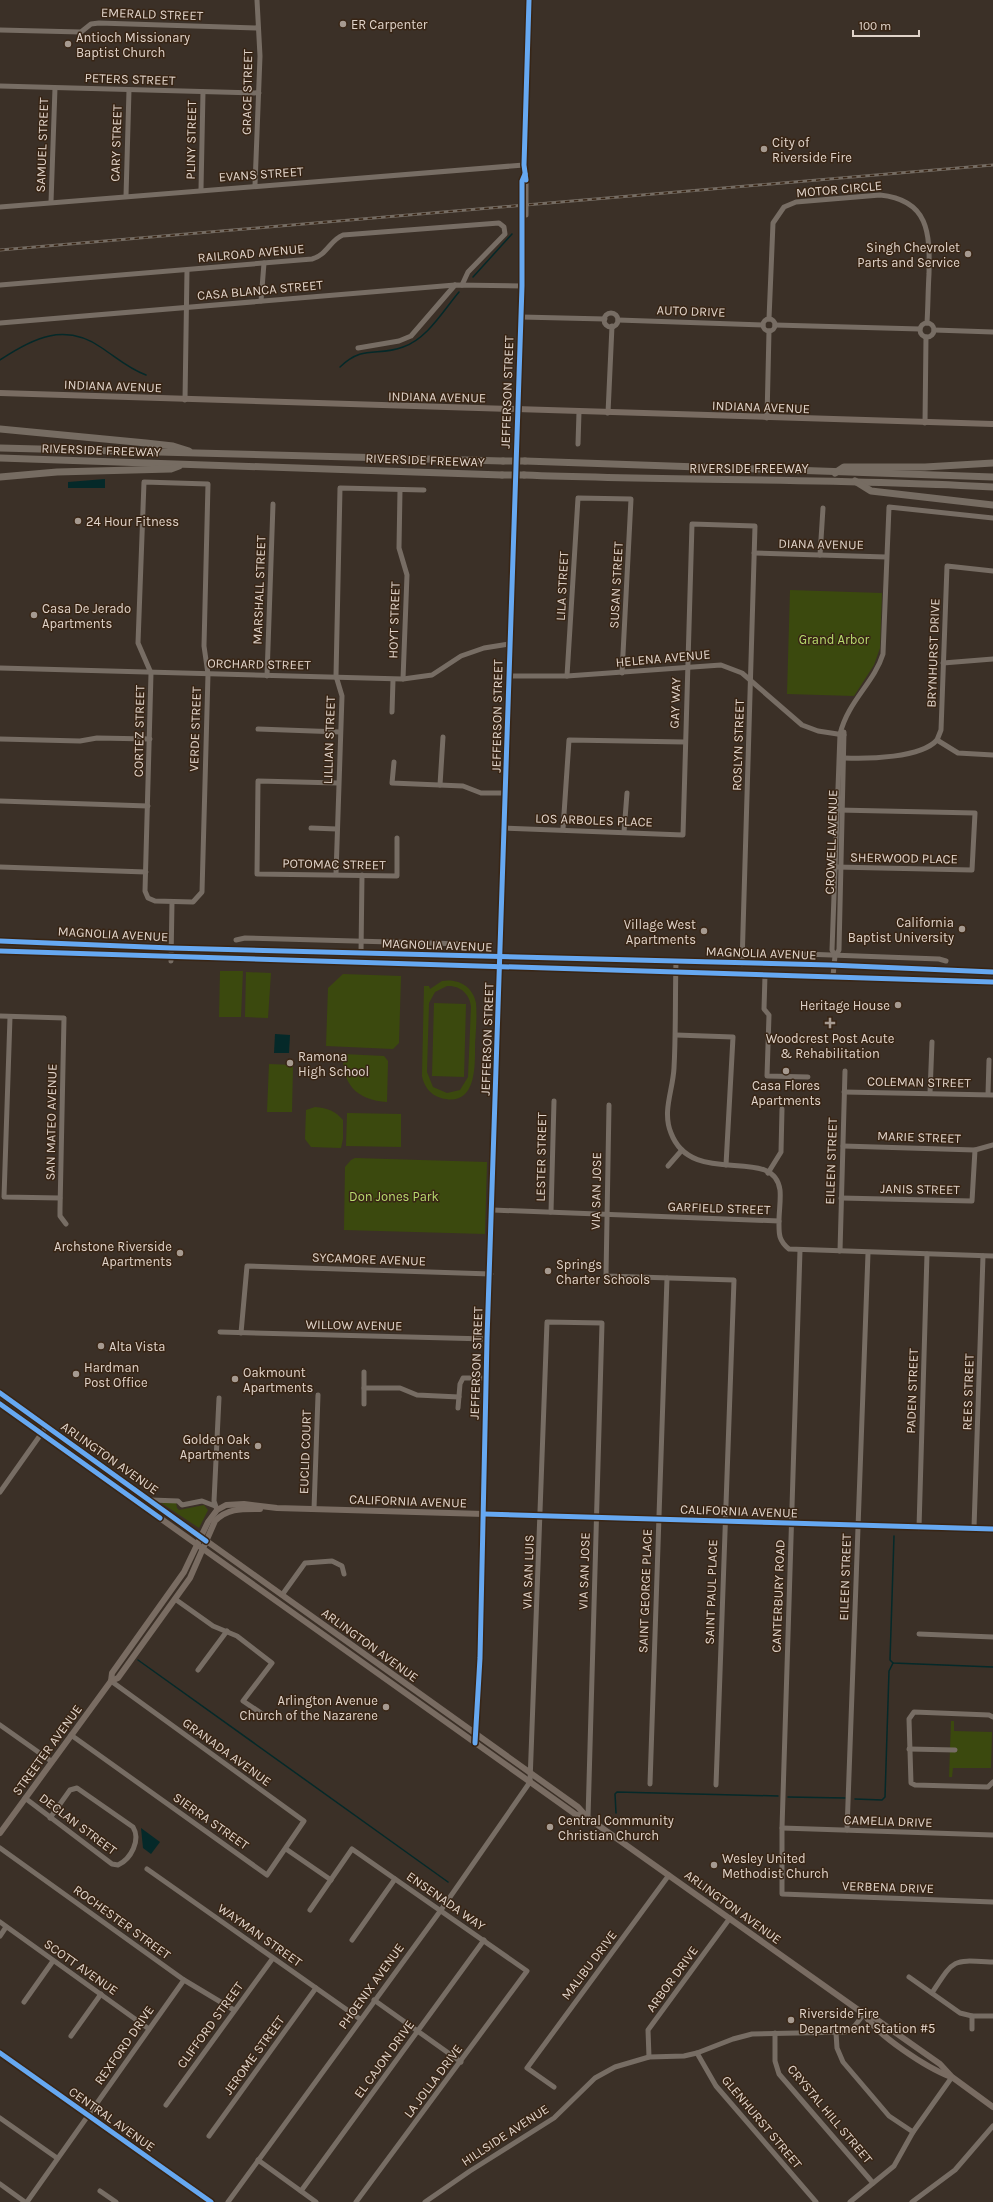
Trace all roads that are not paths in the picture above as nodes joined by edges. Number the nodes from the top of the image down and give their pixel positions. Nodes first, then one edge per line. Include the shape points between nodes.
1 (257, 0) edge
2 (529, 0) edge
3 (258, 28) junction
4 (0, 30) edge
5 (0, 86) edge
6 (55, 88) junction
7 (129, 90) junction
8 (203, 92) junction
9 (259, 93) junction
10 (524, 165) junction
11 (255, 185) junction
12 (201, 189) junction
13 (126, 196) junction
14 (51, 202) junction
15 (0, 207) edge
16 (264, 263) junction
17 (187, 270) junction
18 (0, 285) edge
19 (455, 285) junction
20 (462, 285) junction
21 (522, 286) junction
22 (261, 301) junction
23 (186, 307) junction
24 (521, 317) junction
25 (604, 319) junction
26 (769, 319) junction
27 (618, 320) junction
28 (0, 323) edge
29 (927, 323) junction
30 (763, 325) junction
31 (775, 325) junction
32 (612, 326) junction
33 (920, 329) junction
34 (934, 330) junction
35 (769, 331) junction
36 (993, 332) edge
37 (926, 337) junction
38 (358, 348) dead end
39 (0, 393) edge
40 (185, 400) junction
41 (518, 410) junction
42 (579, 412) junction
43 (608, 413) junction
44 (767, 418) junction
45 (925, 422) junction
46 (993, 424) edge
47 (0, 429) edge
48 (578, 444) dead end
49 (0, 448) edge
50 (197, 454) junction
51 (0, 458) edge
52 (993, 463) edge
53 (182, 465) junction
54 (835, 473) junction
55 (0, 477) edge
56 (993, 477) edge
57 (854, 480) junction
58 (208, 484) joint
59 (993, 487) edge
60 (400, 490) junction
61 (424, 490) dead end
62 (632, 499) joint
63 (273, 504) dead end
64 (993, 505) edge
65 (823, 508) dead end
66 (993, 518) edge
67 (755, 526) joint
68 (754, 553) junction
69 (820, 555) junction
70 (886, 556) junction
71 (993, 571) edge
72 (509, 644) junction
73 (993, 658) edge
74 (943, 663) junction
75 (688, 667) junction
76 (0, 668) edge
77 (151, 673) junction
78 (622, 673) junction
79 (208, 674) junction
80 (267, 676) junction
81 (336, 676) junction
82 (509, 676) junction
83 (568, 676) junction
84 (403, 679) junction
85 (751, 679) junction
86 (393, 680) junction
87 (392, 712) dead end
88 (258, 729) dead end
89 (340, 732) junction
90 (842, 735) junction
91 (443, 737) dead end
92 (0, 739) edge
93 (150, 740) junction
94 (937, 740) junction
95 (685, 742) junction
96 (993, 755) edge
97 (844, 758) junction
98 (394, 762) dead end
99 (338, 783) junction
100 (440, 785) junction
101 (506, 793) junction
102 (627, 793) dead end
103 (0, 801) edge
104 (148, 806) junction
105 (840, 810) junction
106 (311, 828) dead end
107 (504, 828) junction
108 (337, 829) junction
109 (563, 829) junction
110 (624, 832) junction
111 (683, 835) joint
112 (397, 838) dead end
113 (0, 867) edge
114 (838, 867) junction
115 (146, 872) junction
116 (336, 874) junction
117 (362, 875) junction
118 (172, 902) junction
119 (236, 940) dead end
120 (0, 941) edge
121 (361, 942) junction
122 (464, 944) dead end
123 (171, 948) junction
124 (0, 951) edge
125 (361, 953) junction
126 (777, 953) dead end
127 (835, 956) junction
128 (501, 958) junction
129 (171, 959) junction
130 (676, 961) junction
131 (946, 961) dead end
132 (742, 964) junction
133 (501, 966) junction
134 (834, 966) junction
135 (676, 972) junction
136 (993, 972) edge
137 (765, 974) junction
138 (833, 976) junction
139 (993, 982) edge
140 (0, 1016) edge
141 (10, 1017) junction
142 (676, 1035) junction
143 (932, 1042) dead end
144 (989, 1060) dead end
145 (845, 1071) dead end
146 (808, 1077) dead end
147 (844, 1092) junction
148 (930, 1093) junction
149 (991, 1094) edge
150 (554, 1101) dead end
151 (609, 1105) dead end
152 (782, 1109) dead end
153 (993, 1145) edge
154 (843, 1146) junction
155 (682, 1150) junction
156 (974, 1150) junction
157 (726, 1165) junction
158 (668, 1166) dead end
159 (768, 1172) junction
160 (60, 1198) junction
161 (841, 1198) junction
162 (493, 1210) junction
163 (551, 1212) junction
164 (607, 1215) junction
165 (779, 1221) junction
166 (66, 1224) dead end
167 (800, 1250) junction
168 (840, 1251) junction
169 (868, 1253) junction
170 (927, 1254) junction
171 (983, 1256) junction
172 (993, 1256) edge
173 (491, 1274) junction
174 (667, 1278) junction
175 (602, 1323) joint
176 (220, 1332) dead end
177 (241, 1333) junction
178 (487, 1339) junction
179 (364, 1372) dead end
180 (486, 1378) junction
181 (364, 1388) junction
182 (0, 1393) edge
183 (318, 1395) dead end
184 (459, 1396) junction
185 (219, 1398) dead end
186 (0, 1404) edge
187 (364, 1404) dead end
188 (458, 1408) dead end
189 (46, 1427) junction
190 (42, 1433) junction
191 (0, 1492) edge
192 (151, 1500) junction
193 (216, 1508) junction
194 (278, 1508) junction
195 (314, 1509) junction
196 (484, 1514) junction
197 (541, 1515) junction
198 (597, 1517) junction
199 (659, 1520) junction
200 (725, 1521) junction
201 (791, 1523) junction
202 (858, 1526) junction
203 (919, 1528) junction
204 (974, 1528) junction
205 (993, 1529) edge
206 (204, 1539) junction
207 (198, 1545) junction
208 (203, 1549) junction
209 (344, 1574) dead end
210 (282, 1595) junction
211 (175, 1599) junction
212 (227, 1631) junction
213 (919, 1634) dead end
214 (993, 1637) edge
215 (198, 1670) dead end
216 (111, 1681) junction
217 (264, 1715) dead end
218 (993, 1717) edge
219 (476, 1723) junction
220 (0, 1725) edge
221 (463, 1726) junction
222 (71, 1735) junction
223 (475, 1735) junction
224 (474, 1743) junction
225 (909, 1749) junction
226 (955, 1750) dead end
227 (51, 1762) junction
228 (532, 1774) junction
229 (530, 1782) junction
230 (992, 1783) edge
231 (650, 1784) dead end
232 (716, 1785) dead end
233 (25, 1798) junction
234 (50, 1818) junction
235 (588, 1818) junction
236 (782, 1828) junction
237 (847, 1830) junction
238 (0, 1833) edge
239 (993, 1835) edge
240 (0, 1848) edge
241 (286, 1849) junction
242 (147, 1868) dead end
243 (669, 1875) junction
244 (395, 1879) junction
245 (331, 1880) junction
246 (782, 1894) joint
247 (993, 1902) edge
248 (310, 1910) dead end
249 (441, 1910) junction
250 (730, 1918) junction
251 (0, 1922) edge
252 (6, 1927) junction
253 (0, 1936) edge
254 (352, 1940) dead end
255 (484, 1940) junction
256 (273, 1958) junction
257 (53, 1961) junction
258 (993, 1962) edge
259 (527, 1972) joint
260 (909, 1977) dead end
261 (184, 1980) junction
262 (316, 1988) junction
263 (932, 1993) junction
264 (101, 1994) junction
265 (374, 2000) junction
266 (24, 2002) dead end
267 (234, 2010) junction
268 (864, 2014) junction
269 (972, 2016) junction
270 (993, 2016) edge
271 (360, 2019) junction
272 (149, 2029) junction
273 (972, 2029) dead end
274 (418, 2031) junction
275 (775, 2033) junction
276 (836, 2033) junction
277 (71, 2036) dead end
278 (0, 2053) edge
279 (697, 2053) junction
280 (649, 2058) junction
281 (461, 2062) junction
282 (952, 2077) junction
283 (554, 2087) dead end
284 (166, 2105) dead end
285 (993, 2107) edge
286 (88, 2116) junction
287 (0, 2118) edge
288 (993, 2126) edge
289 (913, 2132) junction
290 (209, 2136) dead end
291 (57, 2158) junction
292 (258, 2160) junction
293 (873, 2183) junction
294 (0, 2184) edge
295 (100, 2191) dead end
296 (301, 2191) junction
297 (26, 2202) edge
298 (116, 2202) edge
299 (211, 2202) edge
300 (228, 2202) edge
301 (316, 2202) edge
302 (356, 2202) edge
303 (425, 2202) edge
304 (816, 2202) edge
305 (850, 2202) edge
306 (912, 2202) edge

1 - 3 street, GRACE STREET
2 - 10 street, JEFFERSON STREET
3 - 4 street, EMERALD STREET via 99,23 91,24 81,32
3 - 9 street, GRACE STREET
5 - 6 street, PETERS STREET
6 - 7 street, PETERS STREET
6 - 14 street, SAMUEL STREET
7 - 8 street, PETERS STREET
7 - 13 street, CARY STREET
8 - 9 street, PETERS STREET
8 - 12 street, PLINY STREET
9 - 11 street, GRACE STREET
10 - 11 street, EVANS STREET
10 - 21 street, JEFFERSON STREET via 526,206
11 - 12 street, EVANS STREET
12 - 13 street, EVANS STREET
13 - 14 street, EVANS STREET
14 - 15 street, EVANS STREET
16 - 17 street, RAILROAD AVENUE
16 - 20 street, RAILROAD AVENUE via 319,257 334,240 343,235 499,223 505,234 468,272
16 - 22 street
17 - 18 street, RAILROAD AVENUE
17 - 23 street
19 - 20 street, CASA BLANCA STREET
19 - 22 street, CASA BLANCA STREET
19 - 38 street via 411,336 399,341
20 - 21 street, CASA BLANCA STREET
21 - 24 street, JEFFERSON STREET
22 - 23 street, CASA BLANCA STREET
23 - 28 street, CASA BLANCA STREET
23 - 40 street
24 - 25 street, AUTO DRIVE
24 - 41 street, JEFFERSON STREET
25 - 27 street, AUTO DRIVE via 611,313 617,316
25 - 32 street via 606,324
26 - 29 street, MOTOR CIRCLE via 773,223 784,207 796,202 880,195 892,196 913,207 928,230 930,245
26 - 30 street via 764,321
26 - 31 street
27 - 30 street, AUTO DRIVE
27 - 32 street
29 - 33 street
29 - 34 street via 933,326
30 - 35 street via 764,329
31 - 33 street
31 - 35 street
32 - 43 street
33 - 37 street via 922,336
34 - 36 street
34 - 37 street via 931,336
35 - 44 street
37 - 45 street
39 - 40 main road, INDIANA AVENUE
40 - 41 main road, INDIANA AVENUE
41 - 42 main road, INDIANA AVENUE
41 - 72 street, JEFFERSON STREET
42 - 43 main road, INDIANA AVENUE
42 - 48 street
43 - 44 main road, INDIANA AVENUE
44 - 45 main road, INDIANA AVENUE
45 - 46 main road, INDIANA AVENUE
47 - 50 highway via 167,445
49 - 50 highway, RIVERSIDE FREEWAY
50 - 54 highway, RIVERSIDE FREEWAY, bridge via 525,461
51 - 53 highway, RIVERSIDE FREEWAY
52 - 54 highway via 925,467 844,467
53 - 55 highway via 171,469 57,472
53 - 57 highway, RIVERSIDE FREEWAY, bridge via 624,479
54 - 56 highway, RIVERSIDE FREEWAY
57 - 59 highway, RIVERSIDE FREEWAY
57 - 64 highway via 871,491
58 - 77 street, CORTEZ STREET via 144,482 138,643
58 - 79 street, VERDE STREET via 204,646
60 - 61 street
60 - 81 street, LILLIAN STREET via 340,488
60 - 84 street, HOYT STREET via 399,548 407,575
62 - 78 street, SUSAN STREET
62 - 83 street, LILA STREET via 578,498
63 - 80 street, MARSHALL STREET
65 - 69 street
66 - 70 street, CROWELL AVENUE via 889,507
67 - 68 street, ROSLYN STREET
67 - 75 street, GAY WAY via 692,524
68 - 69 street, DIANA AVENUE
68 - 85 street, ROSLYN STREET
69 - 70 street, DIANA AVENUE
70 - 90 street, CROWELL AVENUE via 883,654 850,707
71 - 74 street, BRYNHURST DRIVE via 947,566
72 - 82 street, JEFFERSON STREET
72 - 84 street, ORCHARD STREET via 484,648 462,656 432,676
73 - 74 street
74 - 94 street, BRYNHURST DRIVE via 941,730
75 - 78 street, HELENA AVENUE
75 - 85 street, HELENA AVENUE via 721,665
75 - 95 street, GAY WAY
76 - 77 street, ORCHARD STREET
77 - 79 street, ORCHARD STREET
77 - 93 street, CORTEZ STREET
78 - 83 street, HELENA AVENUE
79 - 80 street, ORCHARD STREET
79 - 118 street, VERDE STREET via 202,892 193,902
80 - 81 street, ORCHARD STREET
81 - 86 street, ORCHARD STREET
81 - 89 street, LILLIAN STREET via 342,696
82 - 83 street, HELENA AVENUE
82 - 101 street, JEFFERSON STREET
84 - 86 street, ORCHARD STREET
85 - 90 street, HELENA AVENUE via 802,725
85 - 132 street, ROSLYN STREET
86 - 87 street
88 - 89 street
89 - 99 street, LILLIAN STREET
90 - 97 street, CROWELL AVENUE
90 - 105 street, CROWELL AVENUE
91 - 100 street
92 - 93 street
93 - 104 street, CORTEZ STREET
94 - 96 street via 958,753
94 - 97 street via 926,750 866,759
95 - 109 street via 569,740
95 - 111 street, GAY WAY
97 - 105 street, CROWELL AVENUE
98 - 100 street via 392,783
99 - 108 street, LILLIAN STREET
99 - 116 street, POTOMAC STREET via 258,781 257,874
100 - 101 street via 463,786 481,793
101 - 107 street, JEFFERSON STREET
102 - 110 street
103 - 104 street
104 - 115 street, CORTEZ STREET
105 - 114 street, CROWELL AVENUE
105 - 114 street, SHERWOOD PLACE via 975,813 972,870
106 - 108 street
107 - 109 street, LOS ARBOLES PLACE
107 - 128 street, JEFFERSON STREET
108 - 116 street, LILLIAN STREET
109 - 110 street, LOS ARBOLES PLACE
110 - 111 street, LOS ARBOLES PLACE
112 - 117 street, POTOMAC STREET via 397,876
113 - 115 street
114 - 127 street, CROWELL AVENUE via 832,950
115 - 118 street, CORTEZ STREET via 145,891 148,898
116 - 117 street, POTOMAC STREET
117 - 121 street
118 - 123 street
119 - 121 street via 245,938
120 - 123 main road, MAGNOLIA AVENUE
121 - 122 street
121 - 125 street
123 - 125 main road, MAGNOLIA AVENUE
123 - 129 street
124 - 129 main road, MAGNOLIA AVENUE
125 - 128 main road, MAGNOLIA AVENUE
126 - 127 street
127 - 131 street
127 - 134 street, CROWELL AVENUE
128 - 130 main road, MAGNOLIA AVENUE
128 - 133 street, JEFFERSON STREET
129 - 133 main road, MAGNOLIA AVENUE
130 - 132 main road, MAGNOLIA AVENUE
130 - 135 street
132 - 134 main road, MAGNOLIA AVENUE
133 - 135 main road, MAGNOLIA AVENUE
133 - 162 street, JEFFERSON STREET
134 - 136 main road, MAGNOLIA AVENUE
134 - 138 street, CROWELL AVENUE
135 - 137 main road, MAGNOLIA AVENUE
135 - 142 street
137 - 138 main road, MAGNOLIA AVENUE
137 - 146 street via 764,1009 769,1014 767,1076
138 - 139 main road, MAGNOLIA AVENUE
140 - 141 street
141 - 160 street, SAN MATEO AVENUE via 64,1018
141 - 160 street via 4,1197
142 - 155 street via 667,1118 671,1134
142 - 157 street via 733,1037
143 - 148 street
144 - 149 street
145 - 147 street, EILEEN STREET
147 - 148 street, COLEMAN STREET
147 - 154 street, EILEEN STREET
148 - 149 street, COLEMAN STREET
150 - 163 street, LESTER STREET
151 - 164 street, VIA SAN JOSE
152 - 159 street via 780,1152
153 - 156 street, MARIE STREET
154 - 156 street, MARIE STREET
154 - 161 street, EILEEN STREET
155 - 157 street via 699,1162
155 - 158 street
156 - 161 street, JANIS STREET via 972,1201
157 - 159 street via 751,1166
159 - 165 street via 780,1190
160 - 166 street, SAN MATEO AVENUE via 60,1216
161 - 168 street, EILEEN STREET
162 - 163 street, GARFIELD STREET
162 - 173 street, JEFFERSON STREET
163 - 164 street, GARFIELD STREET
164 - 165 street, GARFIELD STREET
164 - 174 street, VIA SAN JOSE via 606,1276
165 - 167 street, GARFIELD STREET via 781,1243 789,1249
167 - 168 street, GARFIELD STREET
167 - 201 street, CANTERBURY ROAD
168 - 169 street, GARFIELD STREET
169 - 170 street, GARFIELD STREET
169 - 202 street, EILEEN STREET
170 - 171 street, GARFIELD STREET
170 - 203 street, PADEN STREET
171 - 172 street, GARFIELD STREET
171 - 204 street, REES STREET
173 - 177 street, SYCAMORE AVENUE via 247,1266
173 - 178 street, JEFFERSON STREET
174 - 199 street, SAINT GEORGE PLACE
174 - 200 street, SAINT PAUL PLACE via 734,1280
175 - 197 street, VIA SAN LUIS via 547,1322
175 - 198 street, VIA SAN JOSE
176 - 177 street, WILLOW AVENUE
177 - 178 street, WILLOW AVENUE
178 - 180 street, JEFFERSON STREET
179 - 181 street
180 - 184 street via 463,1378
180 - 196 street, JEFFERSON STREET
181 - 184 street via 400,1388 417,1395
181 - 187 street
182 - 189 main road, ARLINGTON AVENUE
183 - 195 street, EUCLID COURT
184 - 188 street
185 - 193 street
186 - 190 main road, ARLINGTON AVENUE
189 - 190 street
189 - 192 main road, ARLINGTON AVENUE
190 - 191 street
190 - 207 main road, ARLINGTON AVENUE
192 - 193 street via 178,1501 182,1505 202,1501
192 - 206 main road, ARLINGTON AVENUE
193 - 194 main road, CALIFORNIA AVENUE via 244,1504
193 - 206 main road via 208,1522
194 - 195 main road, CALIFORNIA AVENUE
194 - 206 main road via 232,1510 222,1514
195 - 196 main road, CALIFORNIA AVENUE
196 - 197 main road, CALIFORNIA AVENUE
196 - 219 street, JEFFERSON STREET
197 - 198 main road, CALIFORNIA AVENUE
197 - 228 street, VIA SAN LUIS
198 - 199 main road, CALIFORNIA AVENUE
198 - 235 street, VIA SAN JOSE
199 - 200 main road, CALIFORNIA AVENUE
199 - 231 street, SAINT GEORGE PLACE
200 - 201 main road, CALIFORNIA AVENUE
200 - 232 street, SAINT PAUL PLACE
201 - 202 main road, CALIFORNIA AVENUE
201 - 236 street, CANTERBURY ROAD
202 - 203 main road, CALIFORNIA AVENUE
202 - 237 street, EILEEN STREET
203 - 204 main road, CALIFORNIA AVENUE
204 - 205 main road, CALIFORNIA AVENUE
206 - 207 main road, STREETER AVENUE
206 - 208 main road, STREETER AVENUE
206 - 210 main road, ARLINGTON AVENUE
207 - 208 main road, ARLINGTON AVENUE
207 - 216 main road, STREETER AVENUE via 184,1572 112,1673
208 - 211 main road, STREETER AVENUE via 192,1576
208 - 224 main road, ARLINGTON AVENUE
209 - 210 street via 342,1566 332,1561 305,1563
210 - 221 main road, ARLINGTON AVENUE
211 - 212 street via 213,1626
211 - 216 main road, STREETER AVENUE via 118,1678
212 - 215 street
212 - 217 street via 272,1663 243,1701
213 - 214 street
216 - 222 main road, STREETER AVENUE
216 - 241 street, GRANADA AVENUE via 304,1821
218 - 225 street via 989,1714 914,1712 910,1714
219 - 221 street via 470,1728
219 - 223 street, JEFFERSON STREET
220 - 227 street
221 - 223 main road, ARLINGTON AVENUE
222 - 227 main road, STREETER AVENUE
222 - 241 street, SIERRA STREET via 267,1874
223 - 224 street, JEFFERSON STREET
223 - 228 main road, ARLINGTON AVENUE
224 - 229 main road, ARLINGTON AVENUE
225 - 226 street
225 - 230 street via 911,1783 915,1785 988,1787
227 - 233 main road, STREETER AVENUE
228 - 229 street, VIA SAN LUIS
228 - 235 main road, ARLINGTON AVENUE via 578,1807
229 - 235 main road, ARLINGTON AVENUE via 575,1814
229 - 249 street, PHOENIX AVENUE
233 - 234 street, DECLAN STREET
233 - 238 main road, STREETER AVENUE
234 - 234 street, DECLAN STREET via 118,1866 135,1845 137,1836 132,1827 77,1788 70,1790
235 - 243 main road, ARLINGTON AVENUE
236 - 237 street, CAMELIA DRIVE
236 - 246 street, CANTERBURY ROAD
237 - 239 street, CAMELIA DRIVE
240 - 261 street, ROCHESTER STREET
241 - 245 street
242 - 256 street, WAYMAN STREET
243 - 250 main road, ARLINGTON AVENUE
243 - 283 street, MALIBU DRIVE via 527,2068
244 - 245 street, ENSENADA WAY via 352,1850
244 - 249 street, ENSENADA WAY
244 - 254 street
245 - 248 street
246 - 247 street, VERBENA DRIVE
249 - 255 street, ENSENADA WAY
249 - 265 street, PHOENIX AVENUE
250 - 268 main road, ARLINGTON AVENUE
250 - 280 street, ARBOR DRIVE via 648,2030
251 - 252 street, SCOTT AVENUE
252 - 253 street
252 - 257 street, SCOTT AVENUE
255 - 259 street, ENSENADA WAY
255 - 274 street, EL CAJON DRIVE
256 - 262 street, WAYMAN STREET
256 - 267 street, CLIFFORD STREET
257 - 264 street, SCOTT AVENUE
257 - 266 street
258 - 263 street via 954,1962
259 - 281 street, LA JOLLA DRIVE
260 - 263 street
261 - 267 street, ROCHESTER STREET
261 - 272 street, REXFORD DRIVE
262 - 271 street, WAYMAN STREET
262 - 290 street, JEROME STREET
263 - 269 street via 960,2013
264 - 272 street, SCOTT AVENUE
264 - 277 street
265 - 271 street, PHOENIX AVENUE
265 - 274 street
267 - 284 street, CLIFFORD STREET
268 - 276 street, HILLSIDE AVENUE via 849,2031
268 - 282 main road, ARLINGTON AVENUE via 871,2026 935,2071
269 - 270 street
269 - 273 street
271 - 292 street, PHOENIX AVENUE
272 - 286 street, REXFORD DRIVE
274 - 281 street
274 - 296 street, EL CAJON DRIVE
275 - 276 street, HILLSIDE AVENUE
275 - 279 street, HILLSIDE AVENUE via 743,2036
275 - 293 street, CRYSTAL HILL STREET via 775,2061 779,2074
276 - 289 street via 837,2048 843,2062 889,2116
278 - 286 main road, CENTRAL AVENUE
279 - 280 street, HILLSIDE AVENUE
279 - 304 street, GLENHURST STREET via 716,2086
280 - 303 street, HILLSIDE AVENUE via 627,2062 602,2073 554,2118
281 - 302 street, LA JOLLA DRIVE
282 - 285 main road, ARLINGTON AVENUE
282 - 289 street
286 - 291 street, REXFORD DRIVE
286 - 299 main road, CENTRAL AVENUE
287 - 291 street
288 - 306 street via 955,2170
289 - 293 street via 894,2166
291 - 297 street, REXFORD DRIVE
292 - 296 street
292 - 300 street, PHOENIX AVENUE
293 - 305 street
294 - 297 street
295 - 298 street
296 - 301 street

